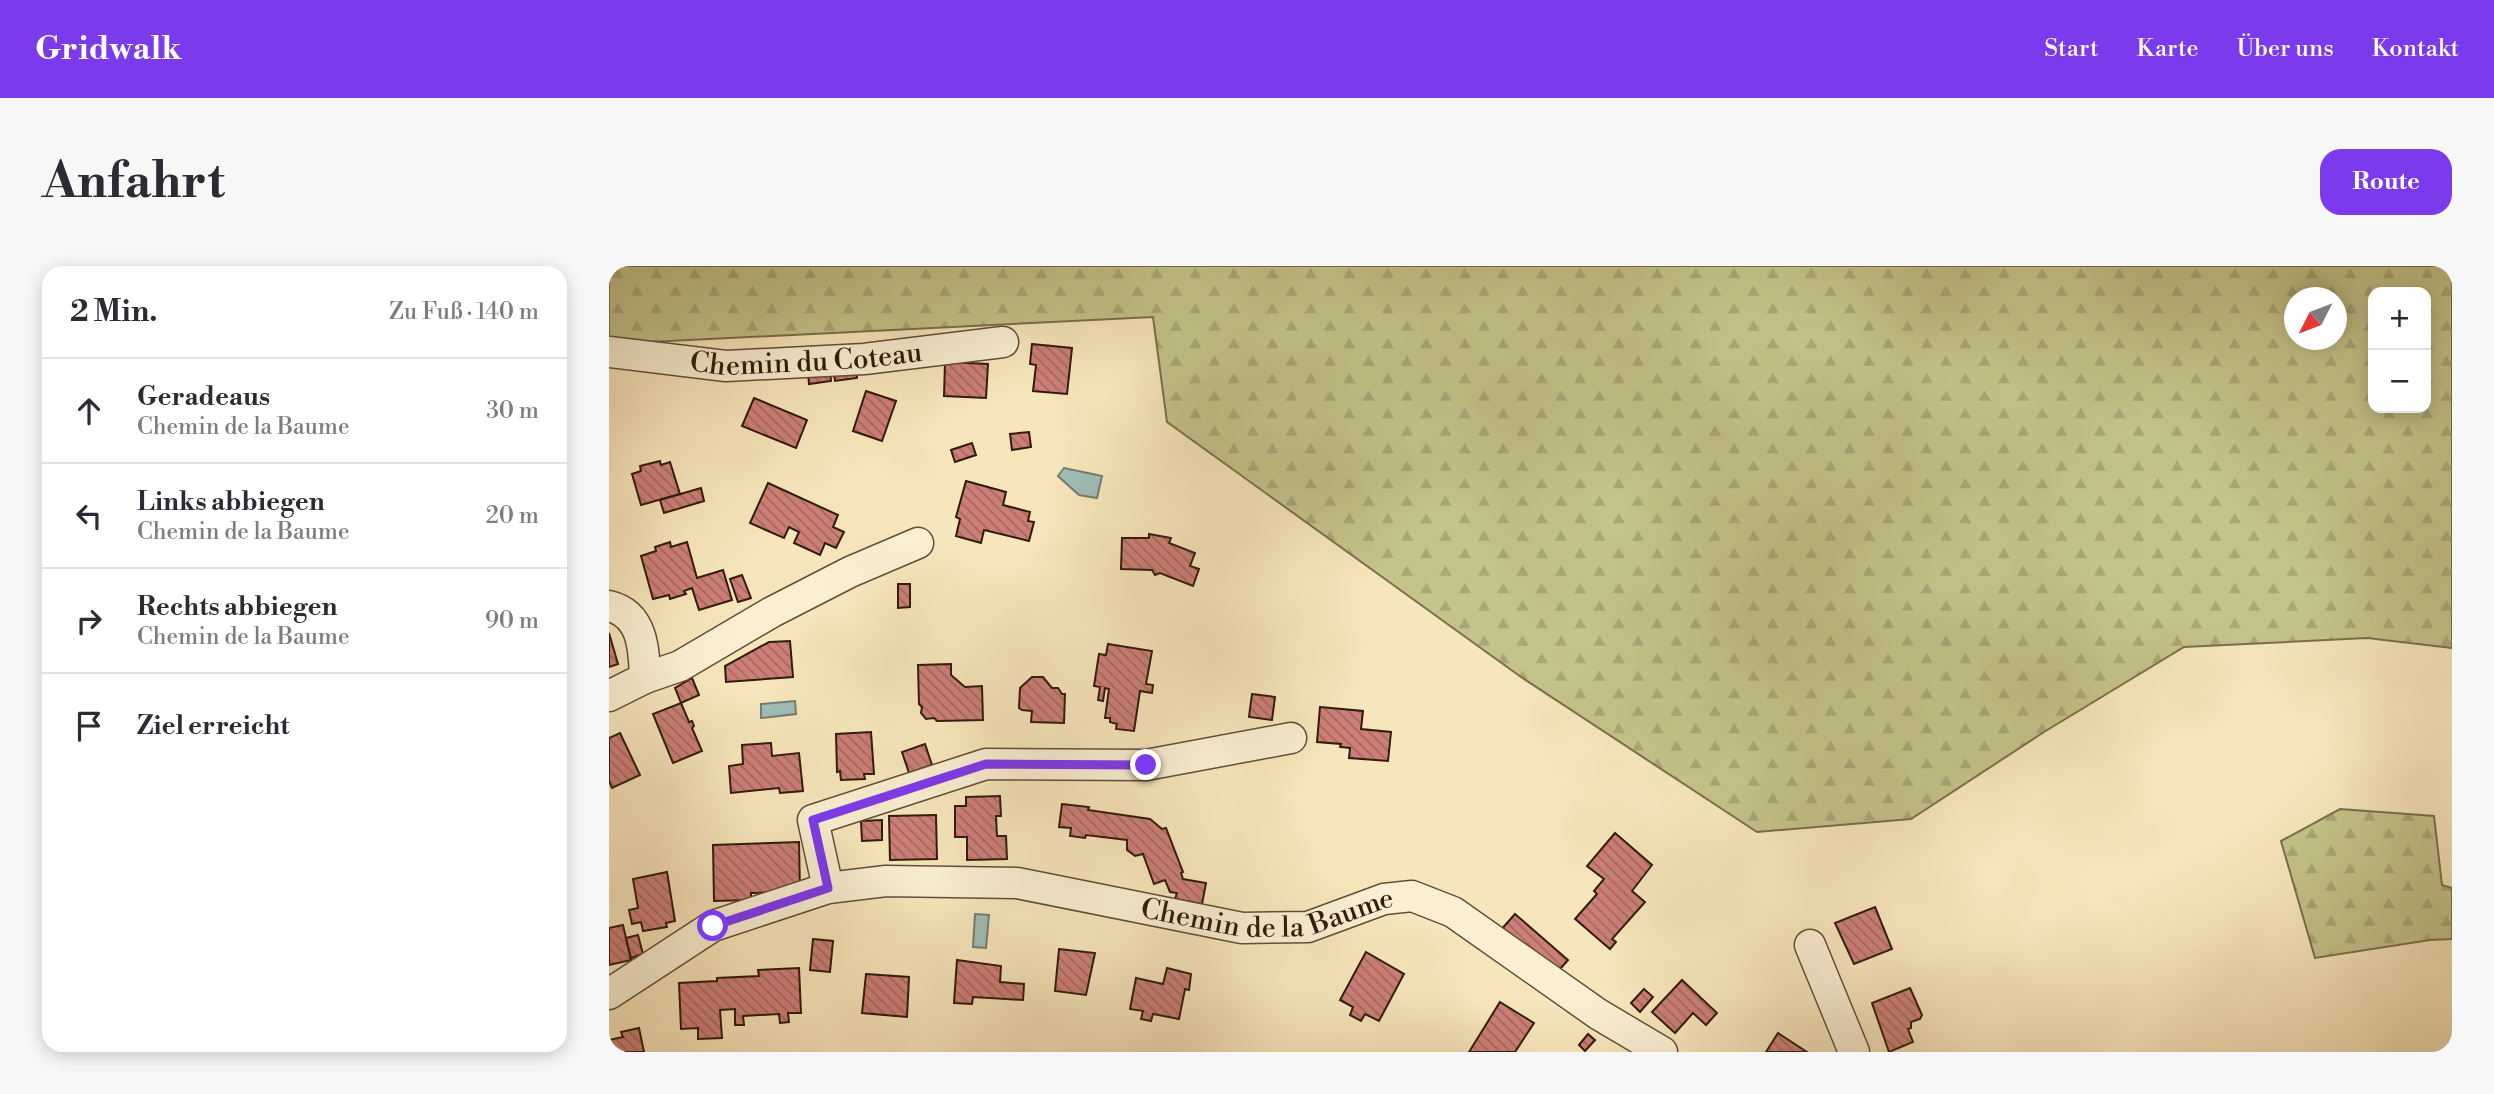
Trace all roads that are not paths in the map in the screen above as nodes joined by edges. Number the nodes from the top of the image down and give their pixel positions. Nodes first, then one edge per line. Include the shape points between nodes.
1 (1003, 342) dead end
2 (609, 352) edge
3 (918, 542) dead end
4 (609, 606) edge
5 (645, 678) junction
6 (609, 696) edge
7 (1291, 737) dead end
8 (828, 888) junction
9 (1810, 945) dead end
10 (609, 994) edge
11 (1662, 1052) edge
12 (1854, 1052) edge

1 - 2 street, Chemin du Coteau via 864,359 726,366
3 - 5 street via 772,612 680,666
4 - 5 street via 624,612 638,628
5 - 6 street
7 - 8 street via 1146,765 986,764 813,820
8 - 10 street, Chemin de la Baume via 713,926
8 - 11 street, Chemin de la Baume via 886,881 1017,883 1242,928 1308,926 1384,899 1412,896 1453,912 1598,1014
9 - 12 street

